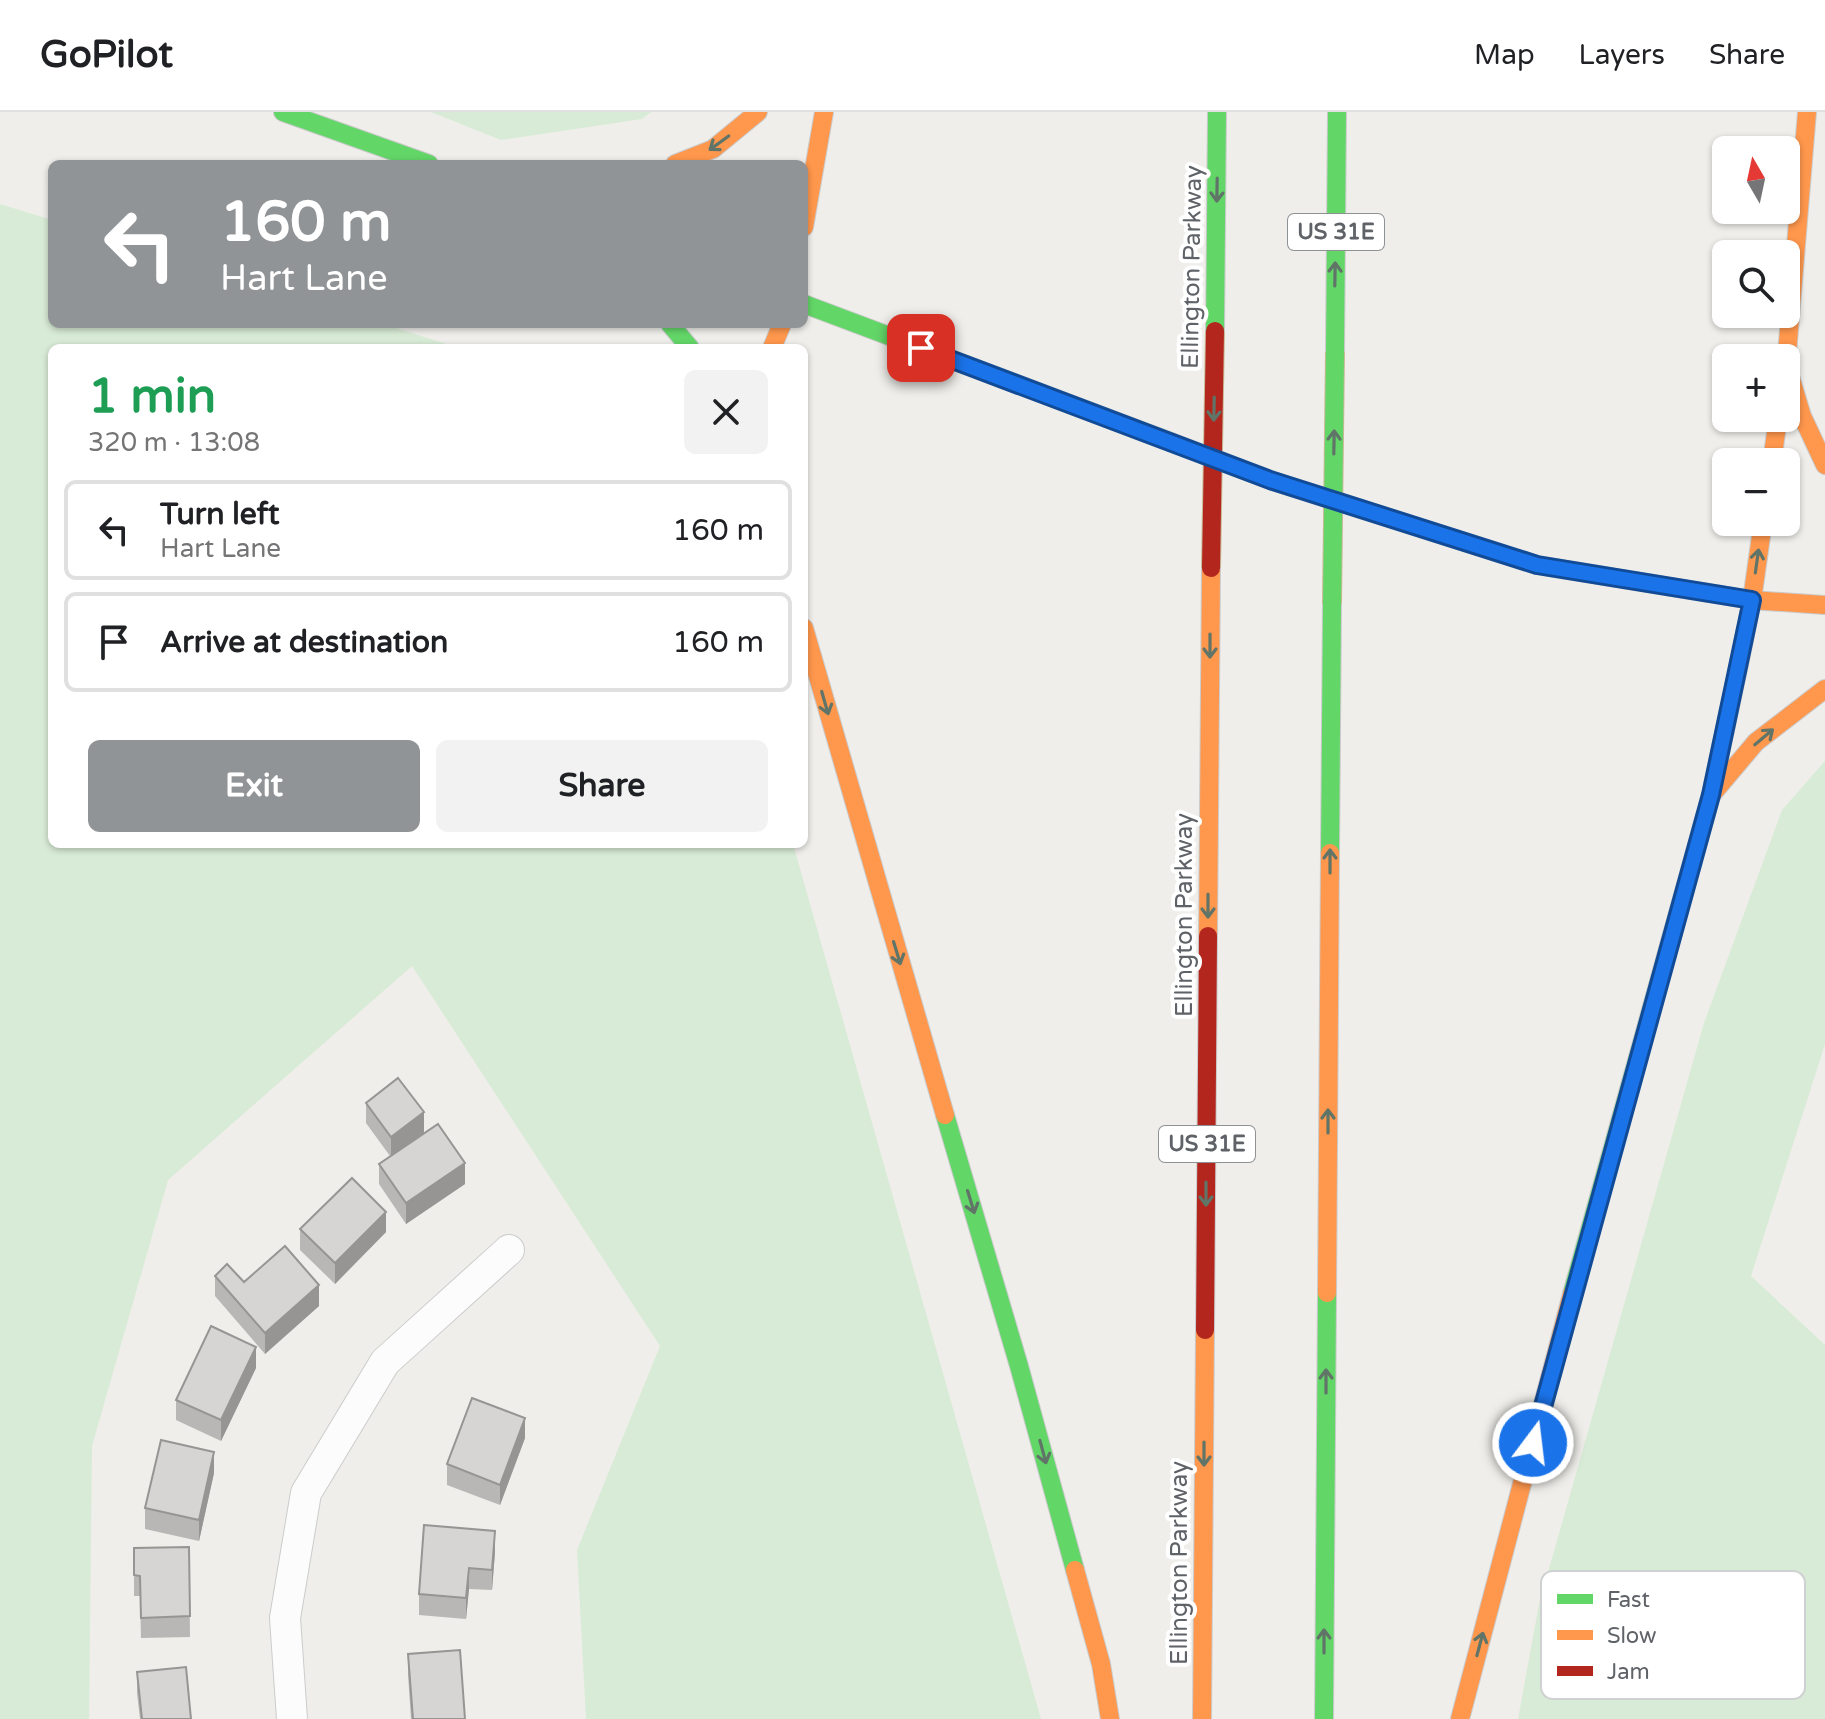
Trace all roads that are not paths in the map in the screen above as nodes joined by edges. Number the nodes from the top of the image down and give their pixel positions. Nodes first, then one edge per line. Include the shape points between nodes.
1 (283, 112) edge
2 (758, 112) edge
3 (824, 112) edge
4 (1217, 112) edge
5 (1337, 112) edge
6 (1807, 112) edge
7 (418, 160) edge
8 (685, 160) edge
9 (808, 204) edge
10 (808, 306) edge
11 (673, 328) edge
12 (687, 344) edge
13 (1788, 344) edge
14 (1800, 410) edge
15 (1825, 465) edge
16 (1761, 536) edge
17 (1752, 600) junction
18 (1825, 605) edge
19 (808, 642) edge
20 (1825, 689) edge
21 (1711, 795) junction
22 (509, 1250) dead end
23 (292, 1719) edge
24 (1110, 1719) edge
25 (1202, 1719) edge
26 (1324, 1719) edge
27 (1460, 1719) edge

1 - 7 main road
2 -> 8 main road via 713,149
3 - 9 main road
4 -> 25 main road, Ellington Parkway / US 31E, bridge
26 -> 5 main road, US 31E, bridge
6 - 13 main road
10 - 17 main road via 1270,480 1537,565
11 - 12 main road
14 - 15 main road
17 -> 16 main road
17 - 18 main road
17 - 21 main road
19 -> 24 main road via 1023,1381 1101,1664
21 -> 20 main road via 1756,742
27 -> 21 main road
22 - 23 street via 385,1362 306,1493 285,1618

